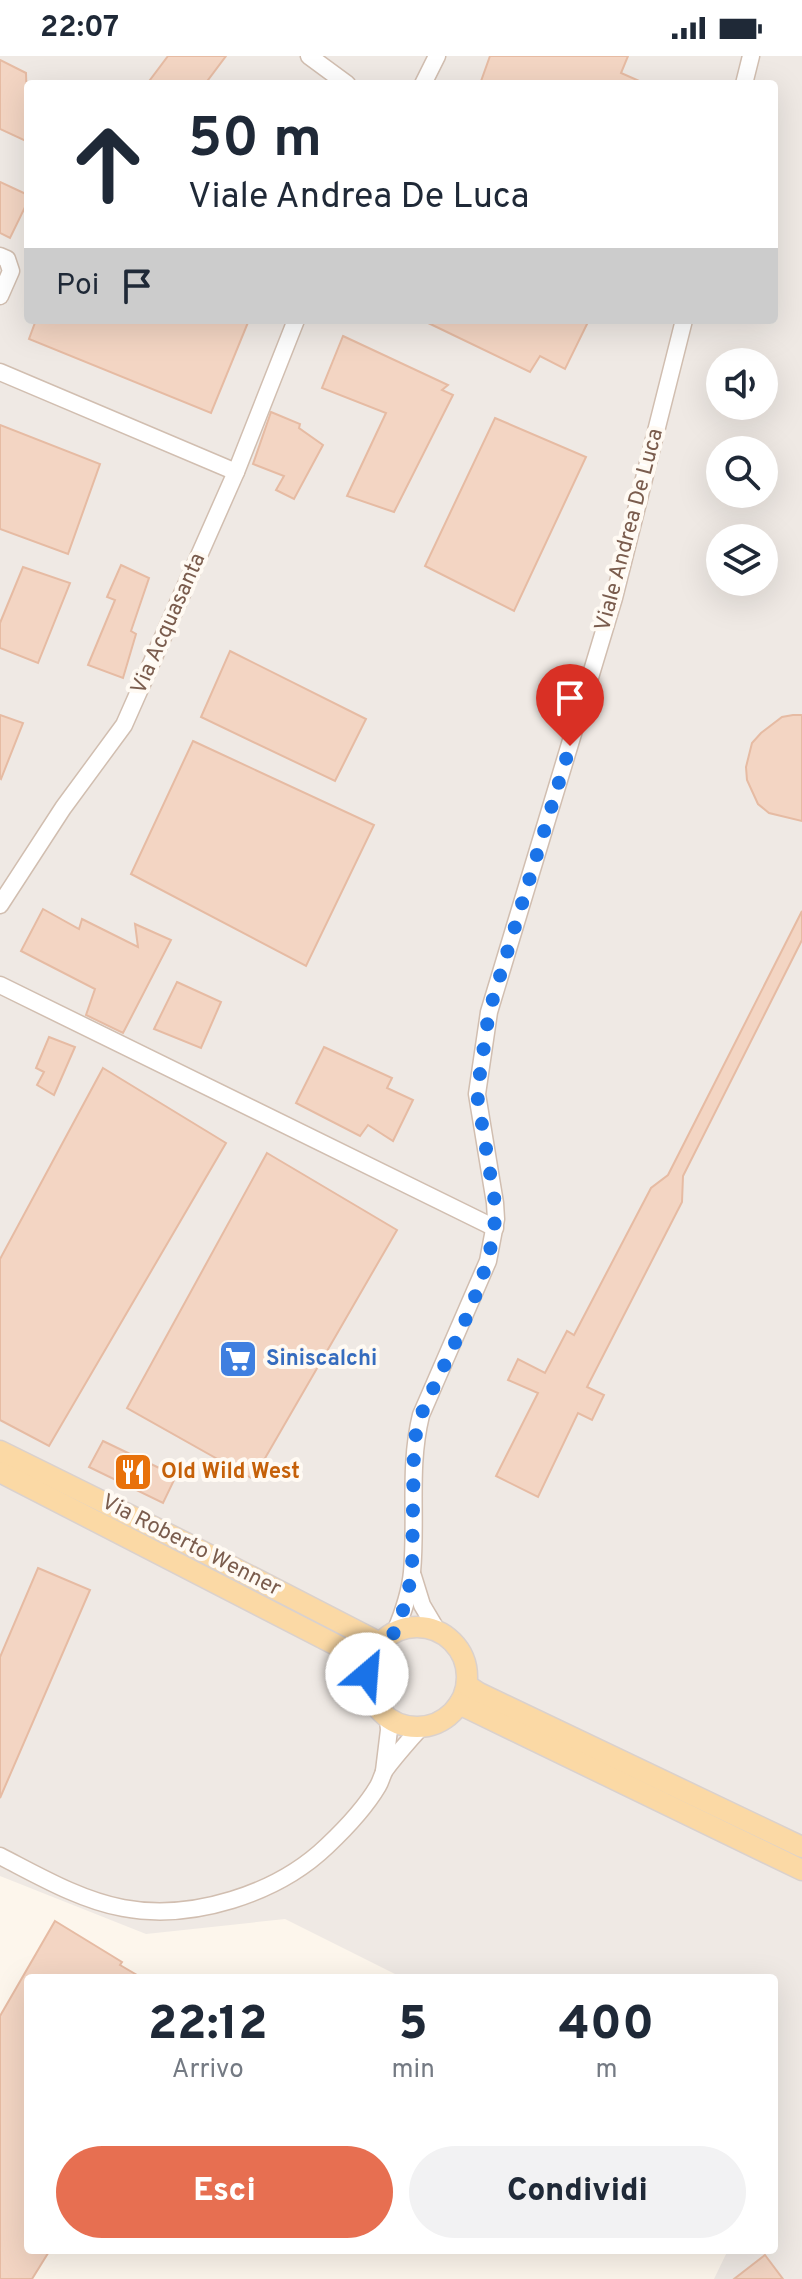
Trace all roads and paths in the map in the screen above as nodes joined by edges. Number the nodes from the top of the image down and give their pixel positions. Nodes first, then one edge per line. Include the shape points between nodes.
1 (309, 56) edge
2 (437, 56) edge
3 (751, 56) edge
4 (342, 80) edge
5 (425, 80) edge
6 (745, 80) edge
7 (0, 256) edge
8 (0, 296) edge
9 (294, 324) edge
10 (683, 324) edge
11 (0, 372) edge
12 (236, 472) junction
13 (0, 905) edge
14 (0, 985) edge
15 (495, 1228) junction
16 (0, 1451) edge
17 (0, 1472) edge
18 (412, 1572) junction
19 (438, 1632) junction
20 (388, 1638) junction
21 (367, 1674) junction
22 (467, 1685) junction
23 (459, 1704) junction
24 (388, 1718) junction
25 (421, 1727) junction
26 (384, 1771) junction
27 (802, 1847) edge
28 (0, 1856) edge
29 (802, 1870) edge

1 - 4 street
2 - 5 street
3 - 6 street
7 - 8 street via 11,271
9 - 12 street, Via Acquasanta
10 - 15 street, Viale Andrea De Luca via 614,598 489,1012 477,1094
11 - 12 street
12 - 13 street, Via Acquasanta via 124,725
14 - 15 street
15 - 18 street, Viale Andrea De Luca via 488,1261 414,1442
16 - 20 main road, Via Roberto Wenner
17 - 21 main road, Via Roberto Wenner via 342,1648
18 - 19 street
18 - 20 street via 406,1602
19 - 20 main road via 421,1627
19 - 22 main road via 459,1650
20 - 21 main road via 371,1657
21 - 24 main road via 370,1694
22 - 23 main road
22 - 27 main road
23 - 25 main road via 439,1723
23 - 29 main road
24 - 25 main road
24 - 26 street
25 - 26 street
26 - 28 street via 363,1806 305,1866 259,1889 203,1905 166,1911 122,1908 52,1883

